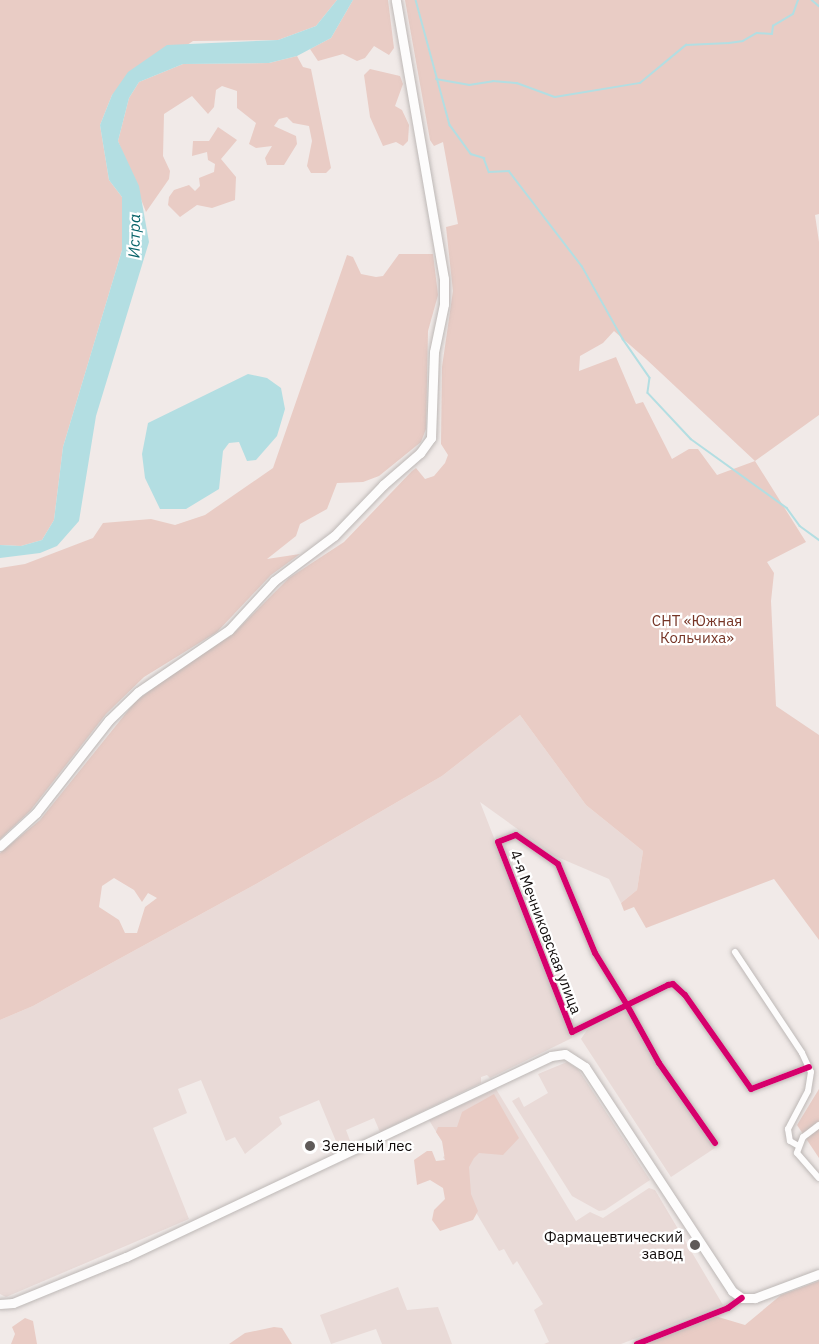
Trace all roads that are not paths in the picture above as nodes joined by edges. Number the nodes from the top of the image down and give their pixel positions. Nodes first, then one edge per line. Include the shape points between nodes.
1 (396, 0) edge
2 (0, 846) edge
3 (735, 952) dead end
4 (627, 1005) junction
5 (809, 1067) junction
6 (819, 1125) edge
7 (715, 1143) dead end
8 (796, 1145) junction
9 (819, 1178) edge
10 (819, 1274) edge
11 (742, 1298) junction
12 (0, 1304) edge
13 (637, 1344) edge

1 - 2 main road via 444,279 444,304 434,352 433,428 420,453 334,536 274,581 229,630 138,692 109,720 36,813
3 - 5 street
4 - 4 street, 4-я Мечниковская улица via 593,950 558,864 516,835 498,842 572,1032
4 - 5 street via 668,985 677,985 751,1089
4 - 7 street via 659,1063
5 - 8 street via 808,1091 788,1129 790,1141
6 - 8 street
8 - 9 street via 800,1159
10 - 11 main road via 762,1296
11 - 12 main road via 724,1281 585,1067 565,1054 551,1056 126,1257 14,1303
11 - 13 street via 728,1308

